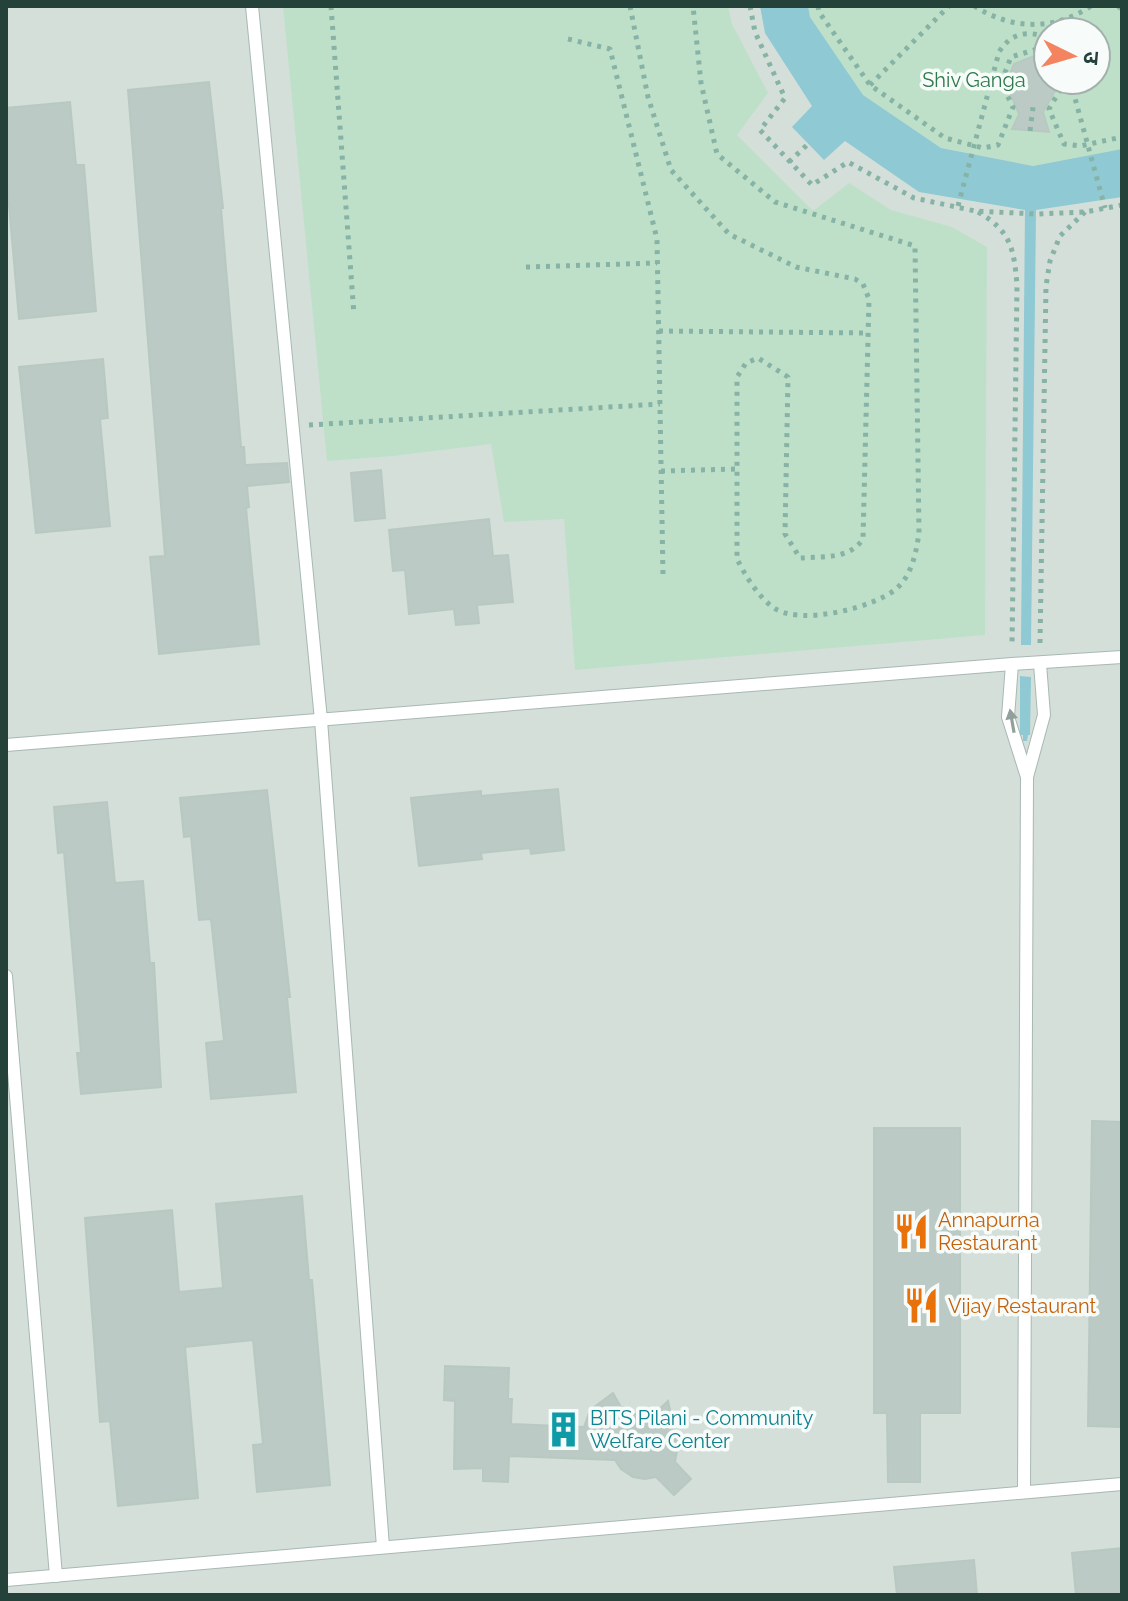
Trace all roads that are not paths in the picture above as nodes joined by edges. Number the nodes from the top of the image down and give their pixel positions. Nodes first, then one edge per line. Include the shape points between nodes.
1 (252, 6) edge
2 (1122, 657) edge
3 (1012, 664) junction
4 (1040, 664) junction
5 (321, 720) junction
6 (6, 745) edge
7 (1027, 777) junction
8 (6, 976) edge
9 (1122, 1484) edge
10 (1024, 1492) junction
11 (383, 1547) junction
12 (56, 1576) junction
13 (6, 1580) edge

1 - 5 lane
2 - 4 lane
3 - 4 lane
3 - 5 lane
7 -> 3 lane via 1008,717
4 - 7 lane via 1044,715
5 - 6 lane
5 - 11 lane
7 - 10 lane
8 - 12 lane
9 - 10 lane
10 - 11 lane
11 - 12 lane
12 - 13 lane

